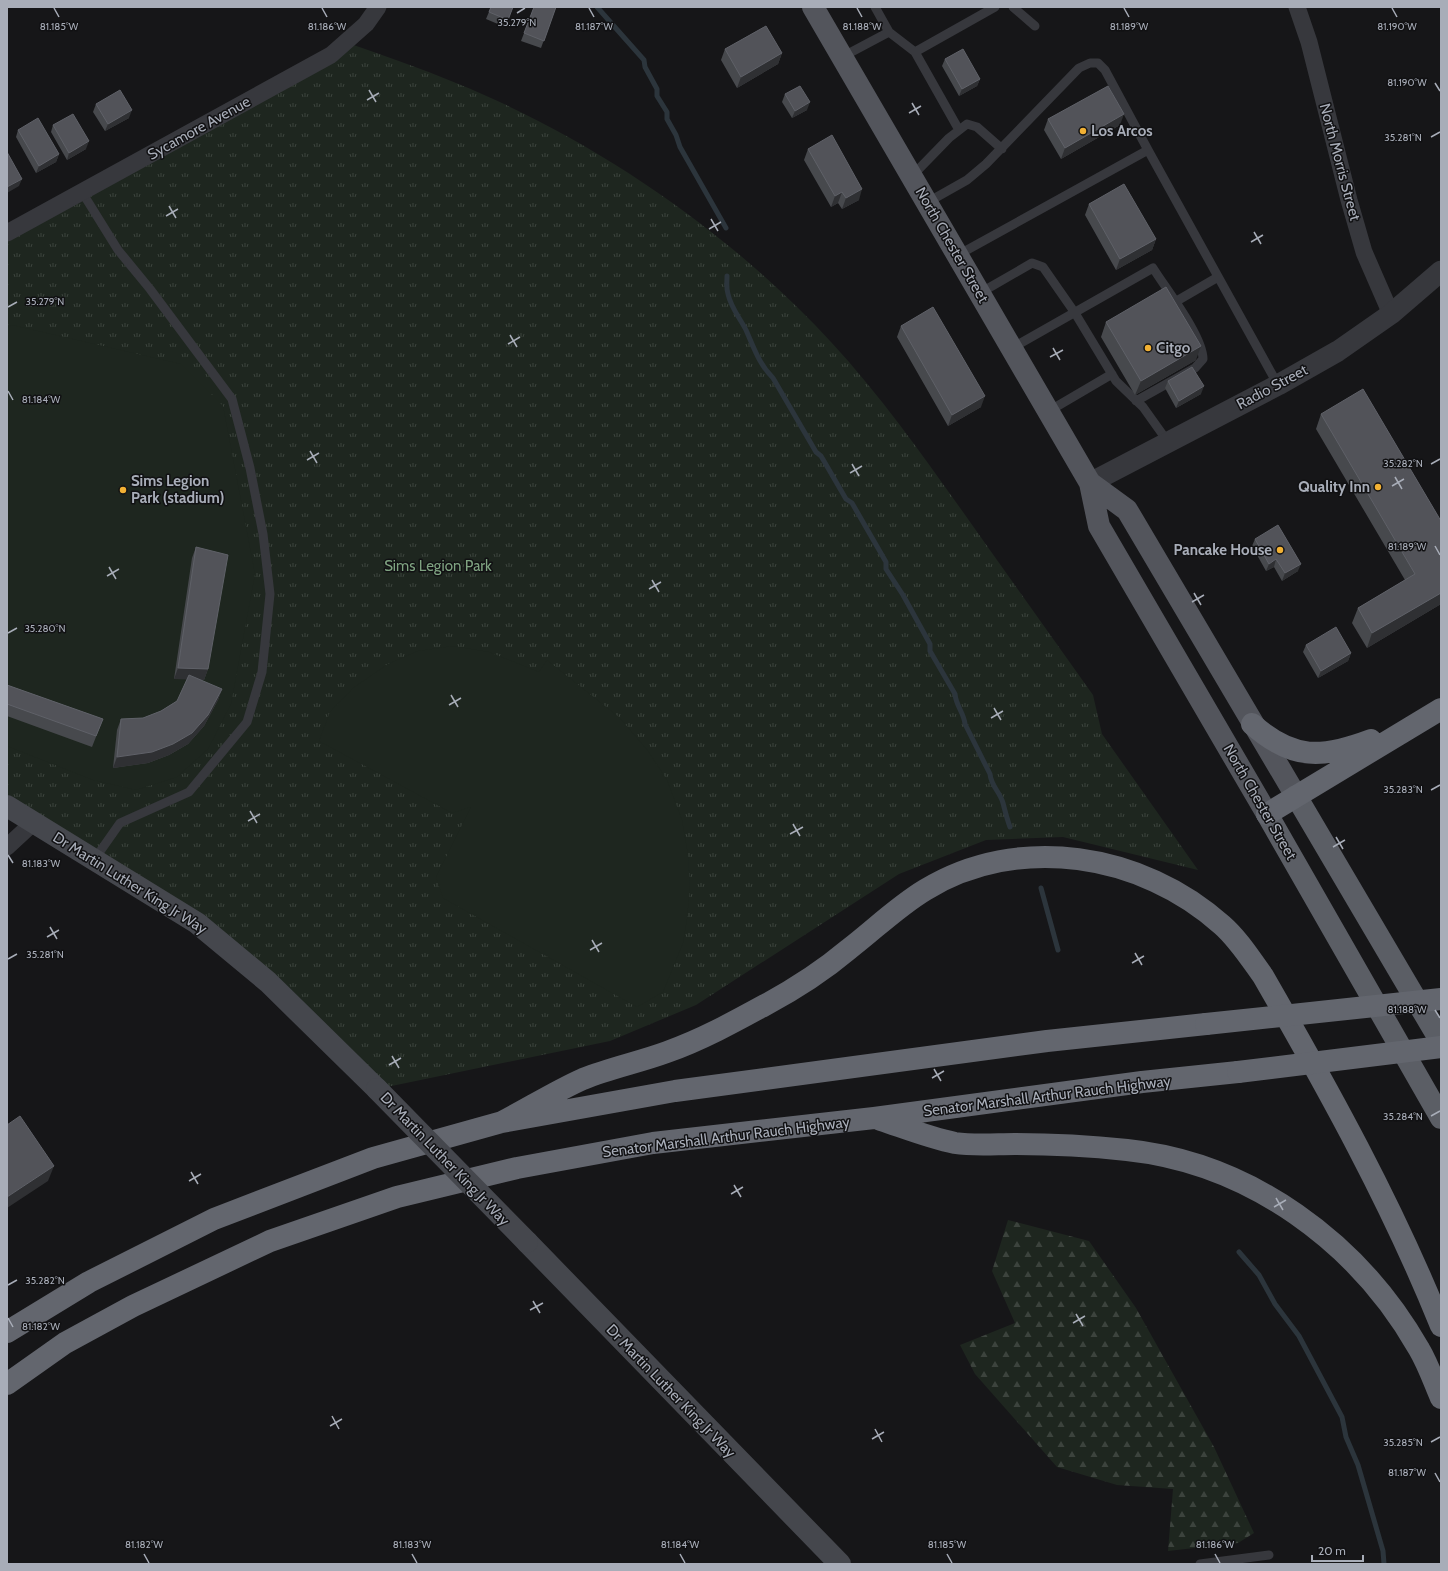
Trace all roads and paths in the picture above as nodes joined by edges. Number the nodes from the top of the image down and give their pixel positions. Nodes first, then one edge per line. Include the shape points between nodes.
1 (378, 7) edge
2 (875, 7) edge
3 (995, 7) edge
4 (1013, 7) edge
5 (1297, 7) edge
6 (815, 8) edge
7 (1035, 26) dead end
8 (889, 32) junction
9 (915, 52) junction
10 (842, 57) junction
11 (959, 130) junction
12 (1002, 149) junction
13 (1148, 150) junction
14 (912, 176) junction
15 (82, 192) junction
16 (928, 202) junction
17 (7, 233) edge
18 (958, 255) junction
19 (1441, 271) edge
20 (1218, 277) junction
21 (980, 293) junction
22 (1176, 308) junction
23 (1076, 313) junction
24 (1392, 314) junction
25 (1195, 335) junction
26 (1184, 341) edge
27 (1012, 348) junction
28 (1117, 377) junction
29 (1278, 385) junction
30 (1136, 401) junction
31 (1049, 411) junction
32 (1168, 442) junction
33 (1090, 483) junction
34 (1432, 715) edge
35 (1252, 724) junction
36 (1296, 796) junction
37 (7, 806) edge
38 (1267, 814) junction
39 (34, 822) junction
40 (7, 847) edge
41 (94, 860) junction
42 (1441, 999) edge
43 (1441, 1042) edge
44 (1441, 1047) edge
45 (874, 1118) junction
46 (1441, 1118) edge
47 (502, 1122) junction
48 (1441, 1326) edge
49 (7, 1332) edge
50 (7, 1384) edge
51 (1441, 1398) edge
52 (1269, 1555) dead end
53 (840, 1564) edge
54 (1200, 1564) edge

1 - 15 street, Sycamore Avenue via 366,24 331,55
2 - 8 lane
3 - 9 lane
4 - 7 lane
5 - 24 street, North Morris Street via 1309,42 1364,252
6 - 10 main road, North Chester Street
8 - 9 lane
8 - 10 lane
9 - 11 lane
10 - 14 main road, North Chester Street
11 - 12 lane via 967,124 972,124
11 - 14 lane
12 - 13 lane via 1079,68 1090,63 1098,63 1105,70
12 - 16 lane via 967,180
13 - 18 lane
13 - 20 lane
14 - 16 main road, North Chester Street
15 - 17 street, Sycamore Avenue
15 - 41 lane via 118,250 232,399 250,468 263,534 270,594 262,672 247,722 189,792 120,824
16 - 18 main road, North Chester Street
18 - 21 main road, North Chester Street
19 - 24 street, Radio Street
20 - 22 lane
20 - 29 lane
21 - 23 lane via 1032,263 1037,263
21 - 27 main road, North Chester Street
22 - 23 lane via 1153,268
22 - 25 lane
23 - 27 lane
23 - 28 lane via 1105,353
24 - 29 street, Radio Street via 1338,351
25 - 26 lane
25 - 30 lane via 1203,350 1203,358 1195,368
27 - 31 main road, North Chester Street
28 - 30 lane
28 - 31 lane
29 - 32 street, Radio Street
30 - 32 lane
31 - 33 main road, North Chester Street
32 - 33 street, Radio Street
33 - 35 main road, North Chester Street via 1127,510
33 - 38 main road, North Chester Street via 1099,526
34 - 35 highway via 1337,751 1319,753 1281,745
34 - 36 highway
35 - 36 main road, North Chester Street
36 - 38 highway
36 - 43 highway, North Chester Street
37 - 39 main road, Dr Martin Luther King Jr Way
38 - 46 highway, North Chester Street
39 - 40 street
39 - 41 main road, Dr Martin Luther King Jr Way
41 - 53 main road, Dr Martin Luther King Jr Way, bridge via 197,923 268,982 377,1089
42 - 47 highway, bridge via 1047,1042 675,1091
44 - 45 highway, Senator Marshall Arthur Rauch Highway, bridge
45 - 50 highway, Senator Marshall Arthur Rauch Highway via 653,1143 517,1168 397,1197 270,1242 133,1306 65,1343
45 - 51 highway via 955,1143 1092,1146 1151,1153 1187,1162 1233,1179 1270,1197 1327,1237 1373,1282 1420,1350
47 - 48 highway via 584,1079 667,1052 768,1004 848,950 926,889 970,868 1015,858 1061,857 1112,865 1163,884 1202,910 1222,924 1252,960 1328,1089 1357,1144
47 - 49 highway via 372,1158 214,1218 89,1282
52 - 54 lane

